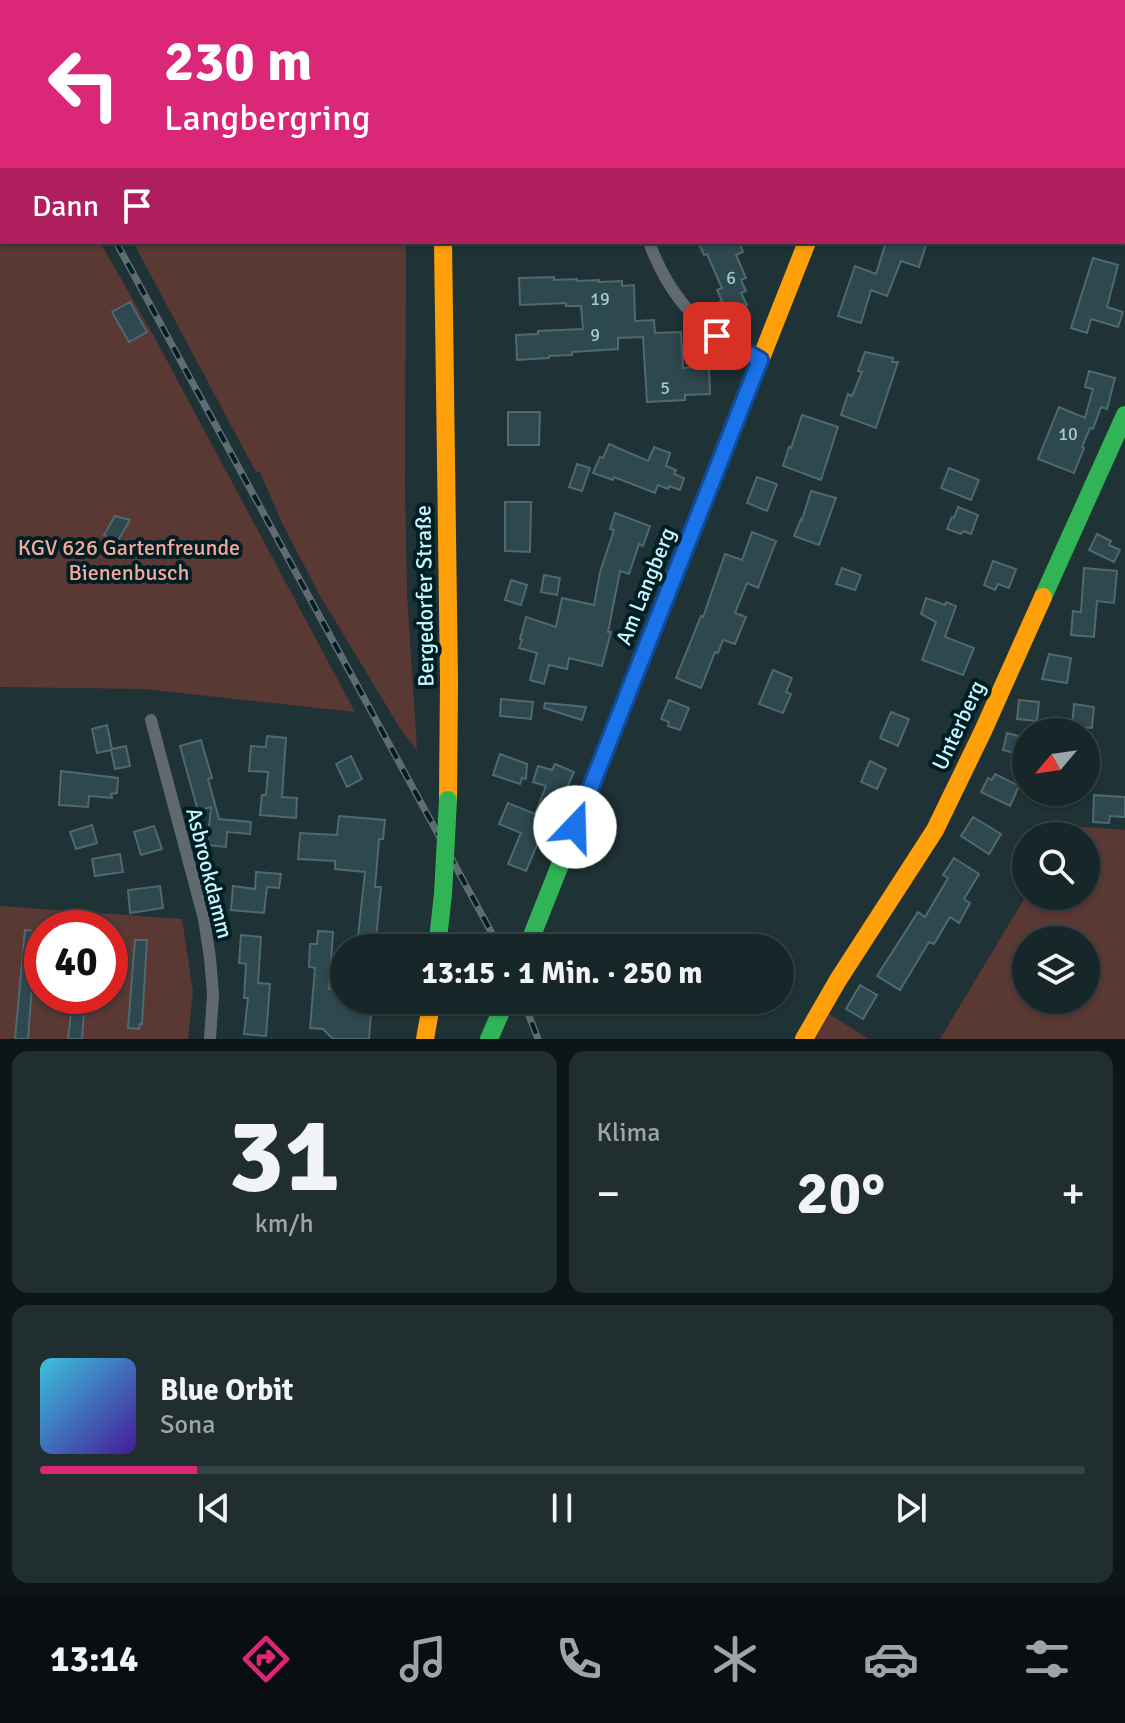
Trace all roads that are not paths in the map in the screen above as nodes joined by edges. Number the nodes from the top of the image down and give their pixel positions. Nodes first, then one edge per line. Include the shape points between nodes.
1 (443, 244) edge
2 (650, 244) edge
3 (806, 244) edge
4 (760, 360) junction
5 (1125, 415) edge
6 (151, 720) dead end
7 (439, 934) edge
8 (533, 934) edge
9 (429, 1014) edge
10 (500, 1014) edge
11 (210, 1039) edge
12 (425, 1039) edge
13 (489, 1039) edge
14 (804, 1039) edge

1 - 7 street, Bergedorfer Straße, bridge via 449,681
2 - 4 street via 665,277 696,319
3 - 4 street, Am Langberg
4 - 8 street, Am Langberg
5 - 14 street, Unterberg via 935,830
6 - 11 street, Asbrookdamm via 204,919 213,994
9 - 12 street
10 - 13 street

